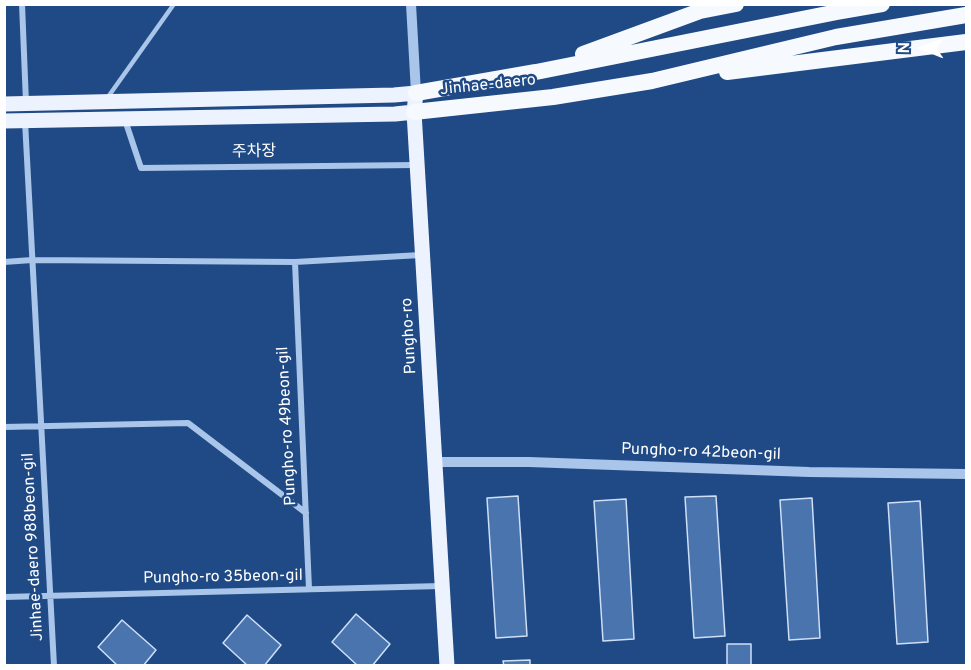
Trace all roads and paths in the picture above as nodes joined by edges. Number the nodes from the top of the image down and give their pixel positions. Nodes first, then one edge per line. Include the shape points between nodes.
1 (22, 4) edge
2 (174, 4) edge
3 (411, 4) edge
4 (736, 4) edge
5 (882, 4) edge
6 (966, 15) edge
7 (966, 42) edge
8 (536, 72) junction
9 (652, 81) junction
10 (416, 93) junction
11 (105, 102) junction
12 (26, 103) junction
13 (4, 104) edge
14 (414, 112) junction
15 (124, 119) junction
16 (4, 121) edge
17 (25, 121) junction
18 (418, 165) junction
19 (423, 254) junction
20 (32, 260) junction
21 (4, 262) edge
22 (295, 262) junction
23 (41, 426) junction
24 (4, 427) edge
25 (435, 462) junction
26 (966, 474) edge
27 (306, 513) junction
28 (442, 586) junction
29 (309, 590) junction
30 (50, 596) junction
31 (4, 597) edge
32 (54, 666) edge
33 (447, 666) edge

1 - 12 street
2 - 11 lane
3 - 10 street, Pungho-ro
4 - 8 highway via 700,11
5 - 8 highway, Jinhae-daero
6 - 9 highway, Jinhae-daero via 836,37
7 - 9 highway
8 - 10 highway, Jinhae-daero
9 - 14 highway, Jinhae-daero via 553,97
10 - 11 main road, Jinhae-daero
10 - 14 main road, Pungho-ro
11 - 12 main road, Jinhae-daero
12 - 13 main road, Jinhae-daero
14 - 15 main road, Jinhae-daero
14 - 18 main road, Pungho-ro
15 - 17 main road, Jinhae-daero
15 - 18 street, 주차장 via 141,168
16 - 17 main road, Jinhae-daero
17 - 20 street, Jinhae-daero 988beon-gil
18 - 19 main road, Pungho-ro
19 - 22 street
19 - 25 main road, Pungho-ro
20 - 21 street
20 - 22 street
20 - 23 street, Jinhae-daero 988beon-gil
22 - 27 street, Pungho-ro 49beon-gil
23 - 24 street
23 - 27 street via 188,423
23 - 30 street, Jinhae-daero 988beon-gil
25 - 26 street, Pungho-ro 42beon-gil
25 - 28 main road, Pungho-ro
27 - 29 street, Pungho-ro 49beon-gil
28 - 29 street, Pungho-ro 35beon-gil
28 - 33 main road, Pungho-ro
29 - 30 street, Pungho-ro 35beon-gil
30 - 31 street, Pungho-ro 35beon-gil
30 - 32 street, Jinhae-daero 988beon-gil

